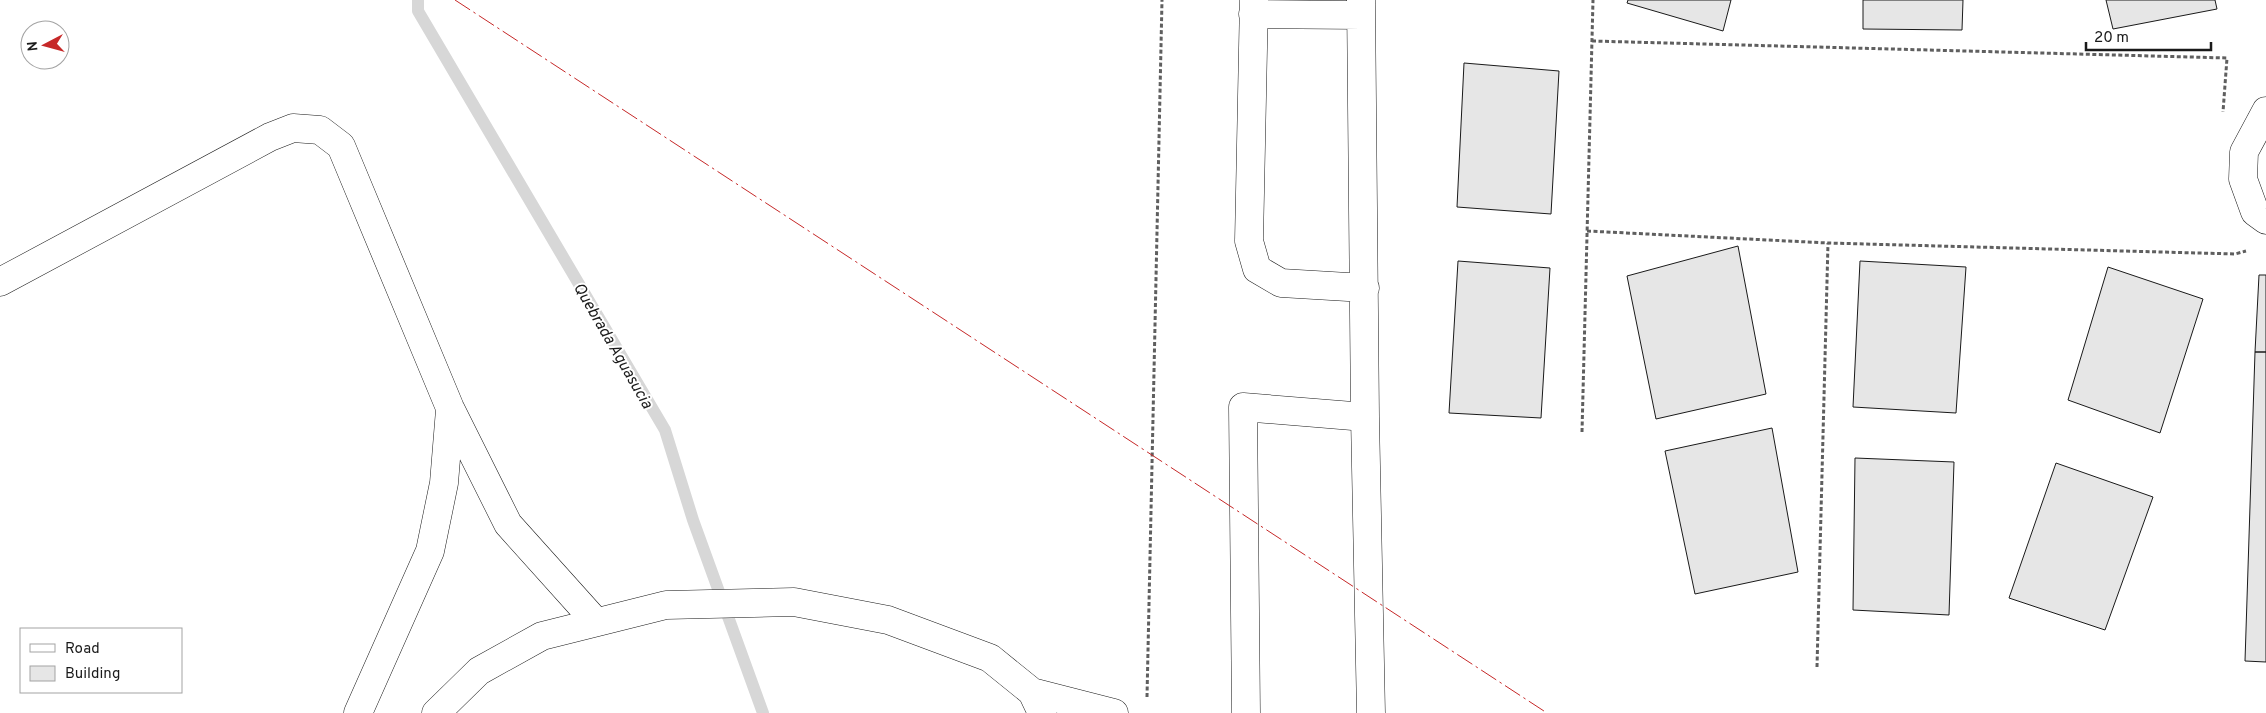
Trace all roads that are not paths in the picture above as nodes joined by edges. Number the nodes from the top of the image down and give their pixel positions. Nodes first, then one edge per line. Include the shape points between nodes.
1 (1253, 7) edge
2 (1361, 7) edge
3 (2266, 111) edge
4 (2266, 220) edge
5 (0, 282) edge
6 (1365, 288) junction
7 (450, 408) junction
8 (1365, 417) junction
9 (596, 622) junction
10 (1037, 703) edge
11 (358, 713) edge
12 (436, 713) edge
13 (1114, 713) edge
14 (1246, 713) edge
15 (1371, 713) edge

1 - 2 street
1 - 6 street via 1249,241 1257,269 1281,283
2 - 6 street
3 - 4 street via 2244,152 2243,179 2255,212
5 - 7 street via 270,137 293,128 320,130 341,146
6 - 8 street
7 - 9 street via 508,524
7 - 11 street via 444,483 430,551
8 - 14 street via 1243,407
8 - 15 street
9 - 10 street via 666,605 794,602 888,620 990,658
9 - 12 street via 542,636 486,667
10 - 13 street

